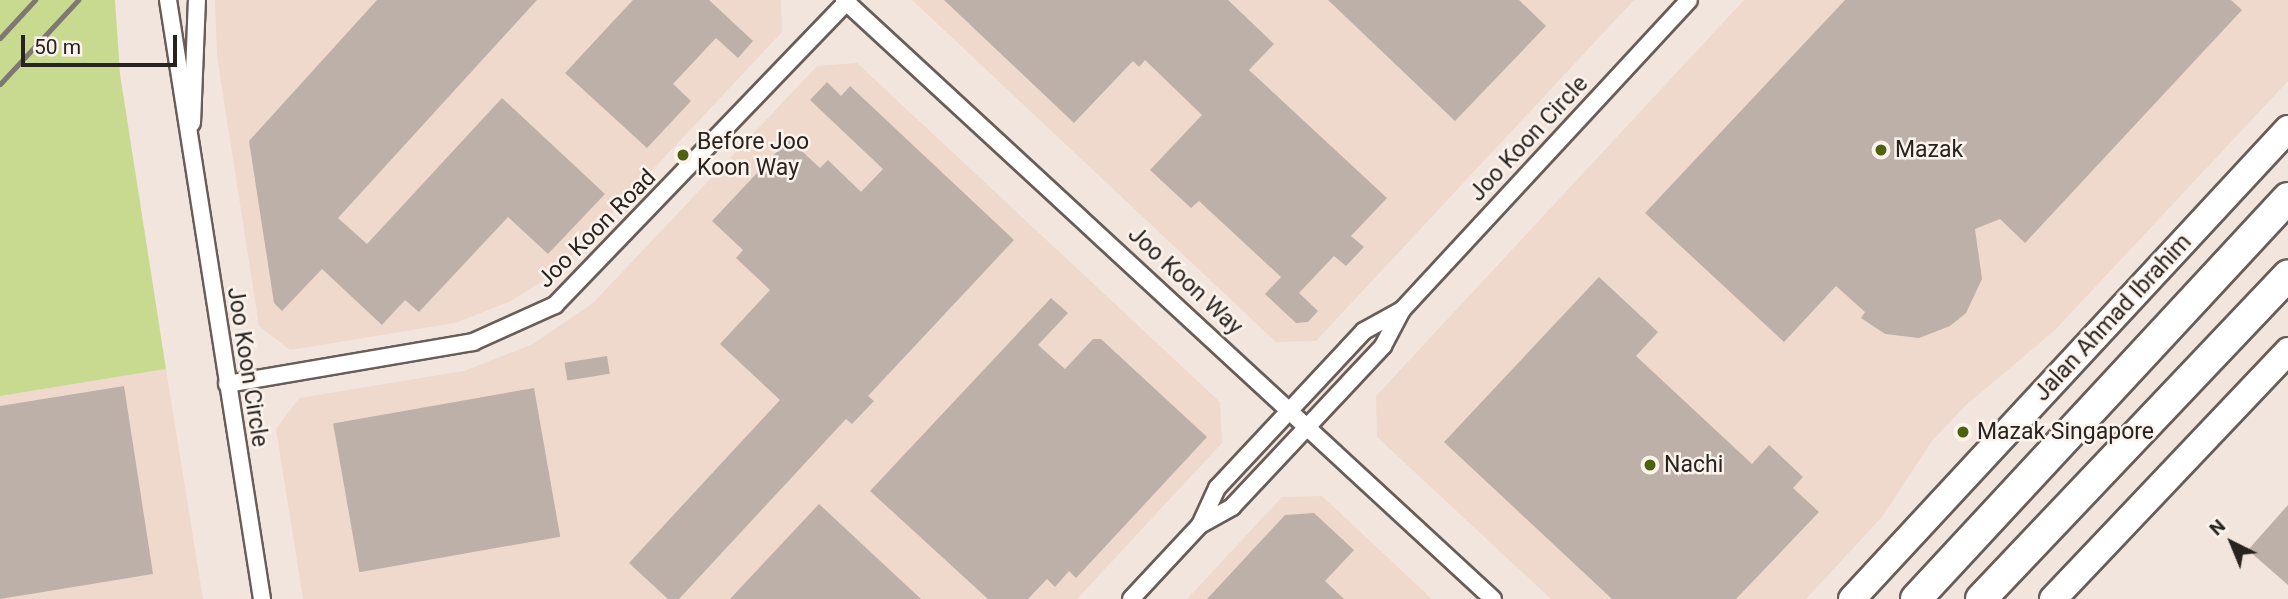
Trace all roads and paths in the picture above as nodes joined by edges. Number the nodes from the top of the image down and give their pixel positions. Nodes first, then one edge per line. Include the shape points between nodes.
1 (168, 0) edge
2 (197, 0) edge
3 (1689, 0) edge
4 (846, 1) edge
5 (2288, 129) edge
6 (191, 142) junction
7 (2288, 198) edge
8 (2288, 275) edge
9 (1402, 310) junction
10 (2288, 351) edge
11 (227, 384) junction
12 (1290, 410) junction
13 (1308, 426) junction
14 (1200, 525) junction
15 (262, 599) edge
16 (1131, 599) edge
17 (1493, 599) edge
18 (1852, 599) edge
19 (1916, 599) edge
20 (1981, 599) edge
21 (2053, 599) edge

1 - 6 street, Joo Koon Circle
2 - 6 street, Joo Koon Circle
3 - 9 street, Joo Koon Circle
4 - 11 street, Joo Koon Road via 555,305 473,342
4 - 12 street, Joo Koon Way
5 - 18 main road, Jalan Ahmad Ibrahim
6 - 11 street, Joo Koon Circle
7 - 19 highway
8 - 20 highway
9 - 12 street, Joo Koon Circle via 1364,331
9 - 13 street, Joo Koon Circle via 1383,346
10 - 21 main road
11 - 15 street, Joo Koon Circle
12 - 13 street, Joo Koon Way
12 - 14 street, Joo Koon Circle via 1217,488
13 - 14 street, Joo Koon Circle via 1232,507
13 - 17 street, Joo Koon Way
14 - 16 street, Joo Koon Circle

